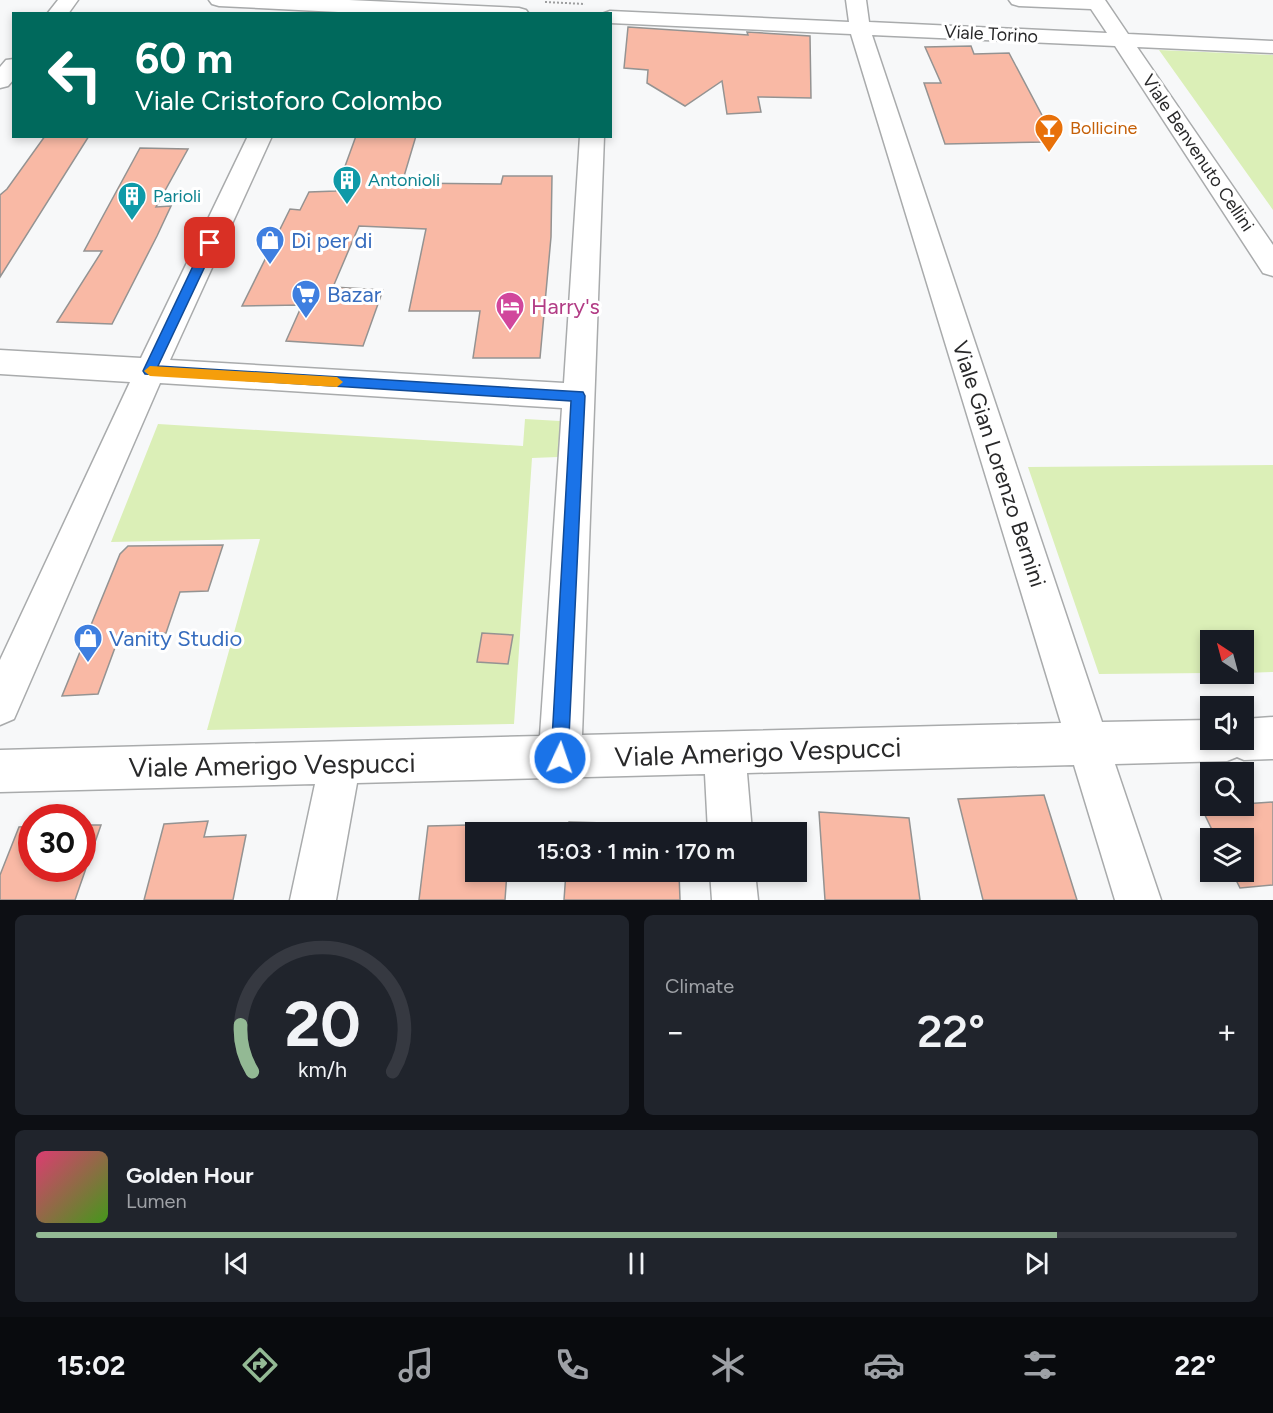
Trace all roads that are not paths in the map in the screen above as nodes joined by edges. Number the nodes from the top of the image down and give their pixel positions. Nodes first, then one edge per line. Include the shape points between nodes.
1 (68, 0) edge
2 (219, 0) edge
3 (1019, 0) edge
4 (1096, 2) edge
5 (322, 6) edge
6 (59, 12) edge
7 (470, 12) edge
8 (858, 14) edge
9 (612, 17) edge
10 (1122, 40) junction
11 (1273, 47) edge
12 (12, 67) edge
13 (0, 81) edge
14 (259, 138) edge
15 (592, 138) edge
16 (1273, 266) edge
17 (0, 362) edge
18 (150, 371) junction
19 (578, 396) junction
20 (0, 705) edge
21 (1273, 738) edge
22 (1254, 739) edge
23 (1200, 741) edge
24 (1088, 743) junction
25 (724, 753) junction
26 (560, 758) junction
27 (340, 763) junction
28 (0, 771) edge
29 (729, 822) edge
30 (734, 882) edge
31 (313, 900) edge
32 (735, 900) edge
33 (1138, 900) edge

1 - 6 street
2 - 5 street
3 - 4 street
4 - 10 street
5 - 7 street
8 - 9 street, Viale Torino
8 - 10 street, Viale Torino
8 - 24 street, Viale Gian Lorenzo Bernini
10 - 11 street, Viale Torino
10 - 16 street, Viale Benvenuto Cellini
12 - 13 street
14 - 18 street
15 - 19 street
17 - 18 street
18 - 19 street
18 - 20 street
19 - 26 street
21 - 22 street
23 - 24 street, Viale Amerigo Vespucci
24 - 25 street, Viale Amerigo Vespucci
24 - 33 street, Viale Gian Lorenzo Bernini
25 - 26 street, Viale Amerigo Vespucci
25 - 29 street
26 - 27 street, Viale Amerigo Vespucci
27 - 28 street, Viale Amerigo Vespucci
27 - 31 street
30 - 32 street

